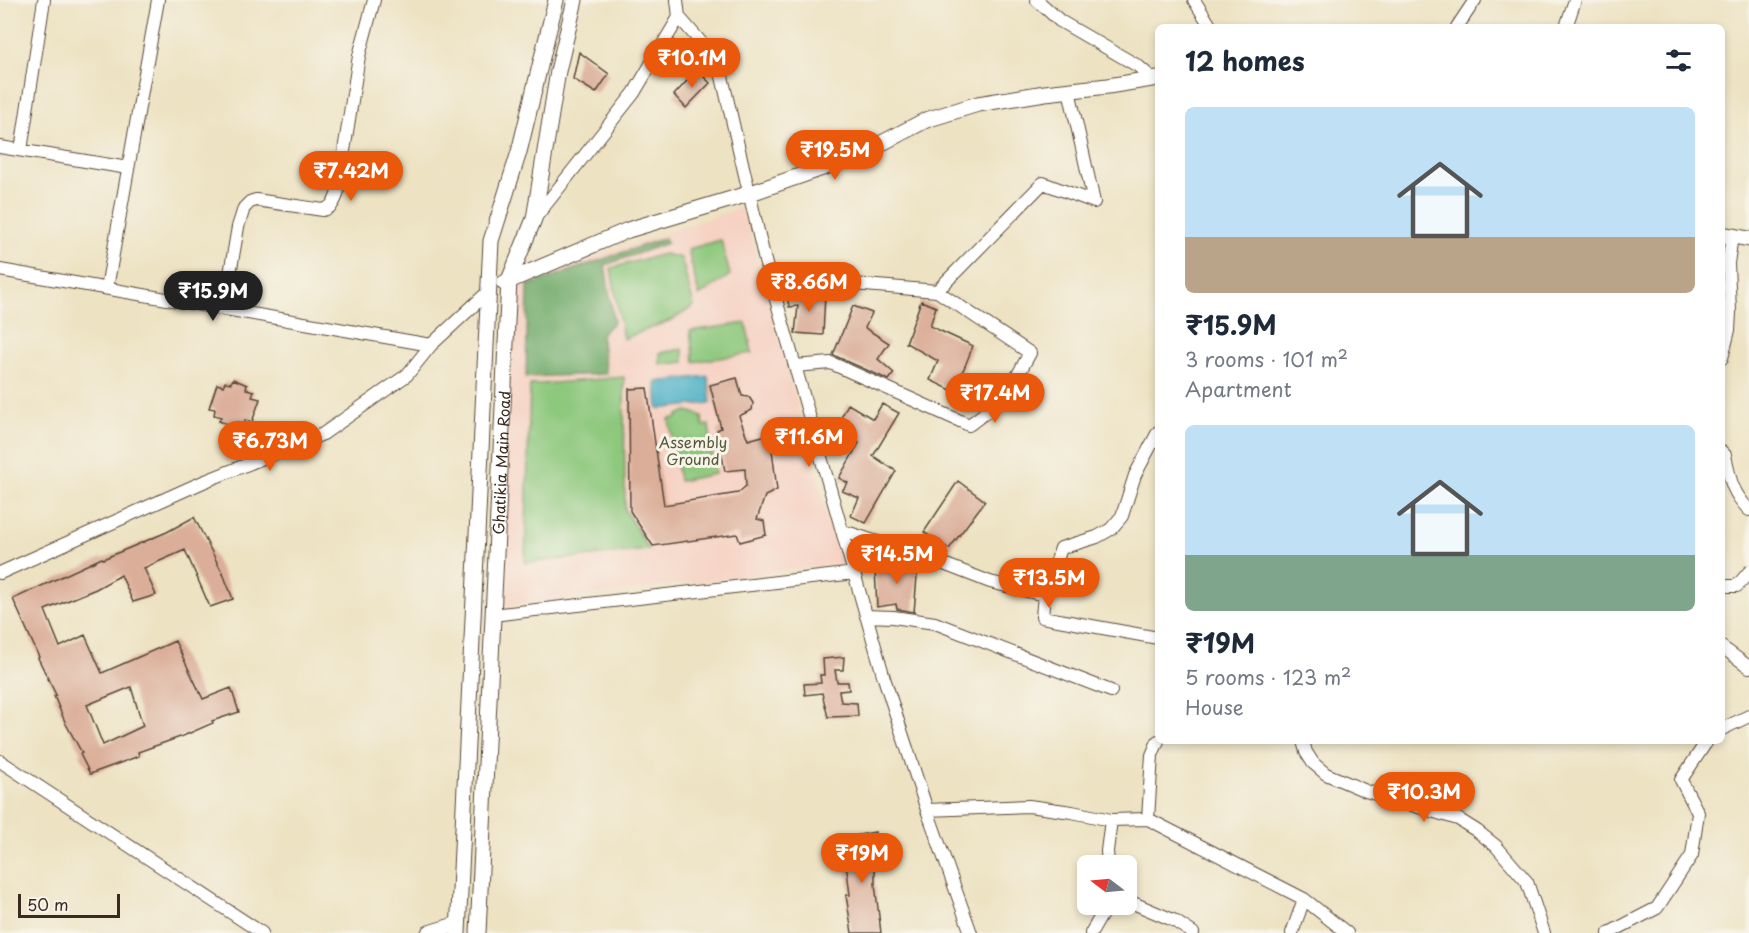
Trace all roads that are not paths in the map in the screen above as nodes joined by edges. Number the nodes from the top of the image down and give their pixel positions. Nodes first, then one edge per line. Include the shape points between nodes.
1 (44, 0) edge
2 (158, 0) edge
3 (374, 0) edge
4 (556, 0) edge
5 (575, 0) edge
6 (677, 0) edge
7 (1037, 0) edge
8 (1194, 0) edge
9 (1475, 0) edge
10 (1575, 0) edge
11 (679, 17) junction
12 (1209, 24) edge
13 (1459, 24) edge
14 (1567, 24) edge
15 (1155, 77) edge
16 (1155, 78) edge
17 (1069, 90) junction
18 (0, 147) edge
19 (21, 150) junction
20 (128, 168) junction
21 (748, 194) junction
22 (534, 219) junction
23 (1727, 235) edge
24 (1749, 239) edge
25 (0, 270) edge
26 (769, 277) junction
27 (509, 280) junction
28 (107, 288) junction
29 (936, 291) junction
30 (488, 292) junction
31 (224, 309) junction
32 (431, 345) junction
33 (1725, 346) edge
34 (795, 366) junction
35 (1155, 438) edge
36 (1725, 454) edge
37 (1749, 510) edge
38 (843, 531) junction
39 (1749, 572) edge
40 (0, 573) edge
41 (855, 573) junction
42 (1725, 586) edge
43 (1044, 595) junction
44 (492, 615) junction
45 (866, 616) junction
46 (1155, 637) edge
47 (1725, 649) edge
48 (1749, 667) edge
49 (1112, 691) dead end
50 (1749, 716) edge
51 (1725, 728) edge
52 (1157, 744) edge
53 (1304, 744) edge
54 (1705, 744) edge
55 (0, 761) edge
56 (464, 793) junction
57 (483, 794) junction
58 (927, 810) junction
59 (1148, 819) junction
60 (1111, 820) junction
61 (1107, 855) edge
62 (1304, 899) junction
63 (1137, 905) edge
64 (1102, 915) edge
65 (458, 928) edge
66 (262, 933) edge
67 (429, 933) edge
68 (478, 933) edge
69 (971, 933) edge
70 (1091, 933) edge
71 (1193, 933) edge
72 (1292, 933) edge
73 (1347, 933) edge
74 (1544, 933) edge
75 (1609, 933) edge

1 - 19 street
2 - 20 street
3 - 31 street via 359,56 334,203 323,210 250,202 238,227
4 - 30 street, Ghatikia Main Road via 519,152 491,241
5 - 22 street, Ghatikia Main Road via 558,71
6 - 11 street
7 - 15 street via 1060,21
8 - 12 street
9 - 13 street
10 - 14 street
11 - 21 street via 720,68
11 - 22 street via 634,93
16 - 17 street
17 - 21 street via 978,104 926,120 857,156
17 - 29 street via 1094,202 1043,183
18 - 19 street
19 - 20 street
20 - 28 street
21 - 26 street
21 - 27 street via 628,230
22 - 27 street, Ghatikia Main Road
23 - 24 street
23 - 33 street via 1730,312
25 - 28 street
26 - 29 street
26 - 34 street
27 - 30 street
27 - 44 street, Ghatikia Main Road
28 - 31 street
29 - 34 street via 1030,353 1005,398 969,425 831,363
30 - 32 street
30 - 56 street, Ghatikia Main Road
31 - 32 street
32 - 40 street via 407,375 323,434 203,482
34 - 38 street
35 - 43 street via 1135,475 1122,516 1097,537 1061,548
36 - 37 street via 1737,498
38 - 41 street
38 - 43 street via 990,582
39 - 42 street via 1737,586
41 - 44 street
41 - 45 street
43 - 46 street via 1042,617
44 - 57 street, Ghatikia Main Road
45 - 49 street via 935,623
45 - 58 street
47 - 48 street
50 - 51 street
52 - 59 street via 1152,755
53 - 74 street via 1313,763 1326,774 1366,791 1458,819 1496,846 1527,882
54 - 75 street via 1681,780 1698,813 1692,855 1657,908
55 - 66 street
56 - 57 street
56 - 65 street, Ghatikia Main Road
57 - 68 street, Ghatikia Main Road
58 - 60 street via 1029,806
58 - 69 street
59 - 60 street
59 - 62 street
60 - 61 street
62 - 72 street
62 - 73 street
63 - 71 street
64 - 70 street
65 - 67 street

